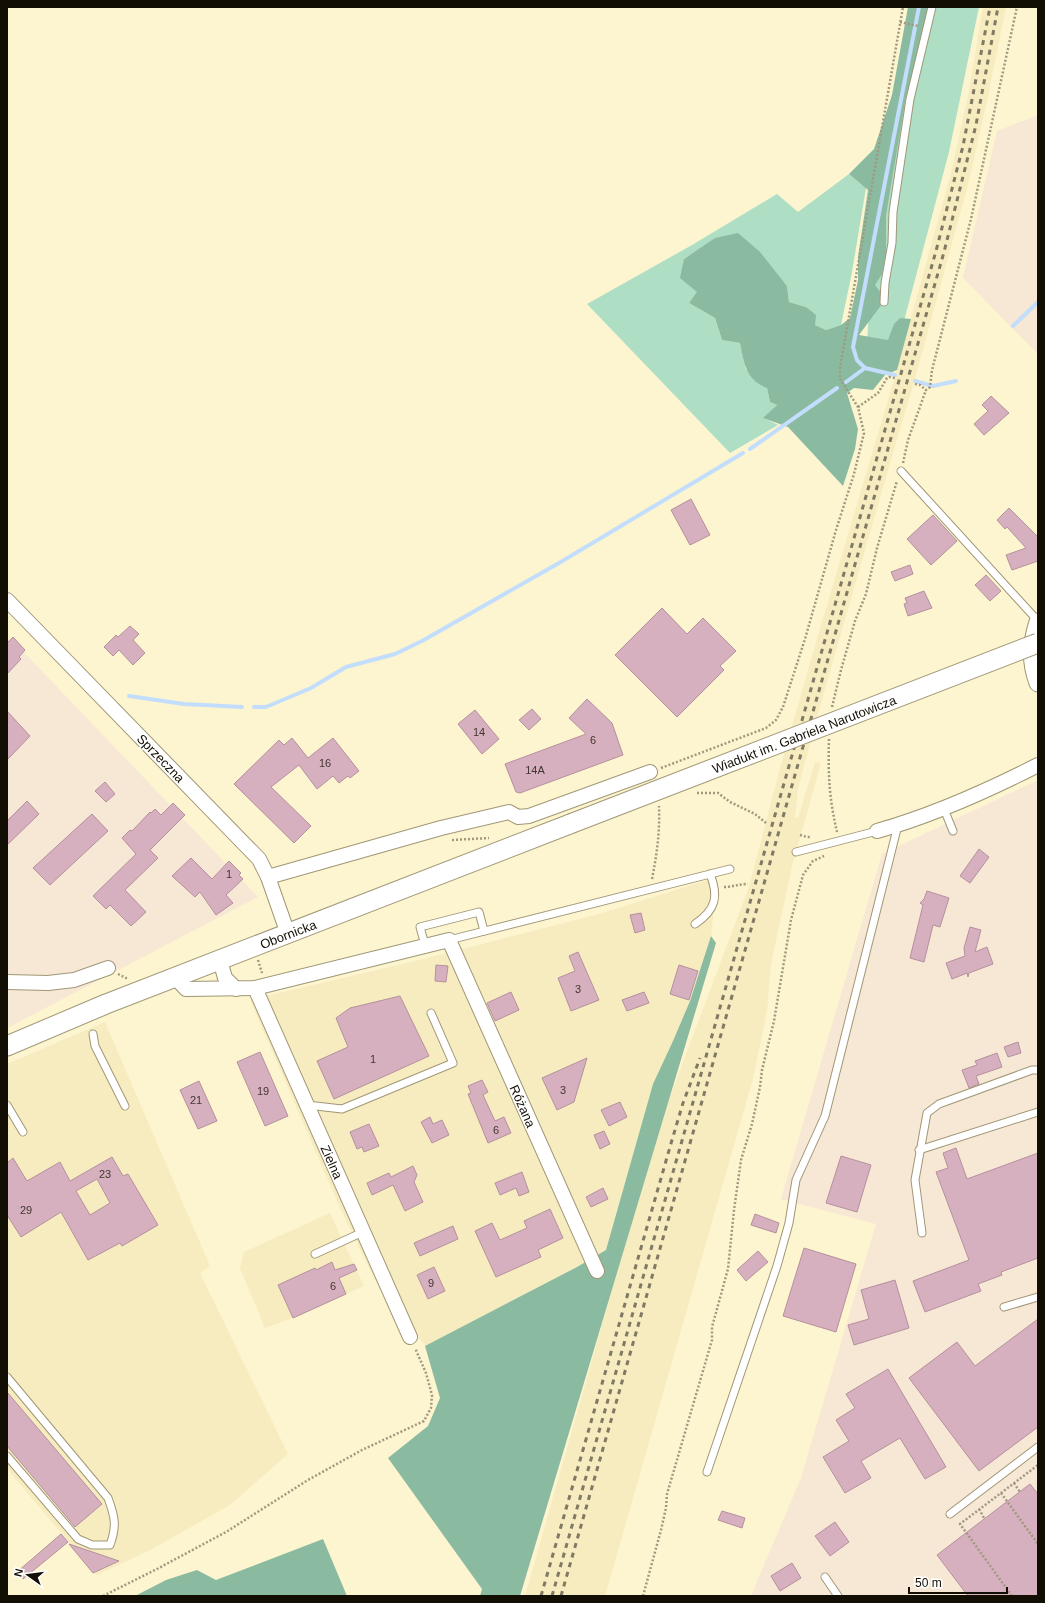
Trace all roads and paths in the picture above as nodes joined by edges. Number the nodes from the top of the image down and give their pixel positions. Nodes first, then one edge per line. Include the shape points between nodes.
1 (904, 7) edge
2 (932, 7) edge
3 (1017, 7) edge
4 (900, 22) junction
5 (920, 26) dead end
6 (884, 302) dead end
7 (895, 378) dead end
8 (915, 384) dead end
9 (926, 390) junction
10 (858, 407) junction
11 (901, 471) junction
12 (7, 600) edge
13 (1038, 622) edge
14 (1038, 643) edge
15 (1038, 683) edge
16 (831, 713) dead end
17 (830, 733) dead end
18 (1038, 765) edge
19 (650, 772) joint
20 (697, 793) dead end
21 (659, 802) dead end
22 (944, 809) junction
23 (766, 823) dead end
24 (570, 824) joint
25 (898, 825) junction
26 (877, 831) joint
27 (953, 831) dead end
28 (489, 838) dead end
29 (470, 839) dead end
30 (839, 841) junction
31 (796, 852) dead end
32 (730, 869) dead end
33 (710, 874) junction
34 (268, 877) junction
35 (748, 884) dead end
36 (715, 887) junction
37 (650, 889) junction
38 (695, 924) dead end
39 (484, 931) junction
40 (288, 934) junction
41 (449, 940) junction
42 (425, 945) junction
43 (220, 960) junction
44 (108, 968) dead end
45 (176, 977) junction
46 (7, 982) edge
47 (255, 988) junction
48 (236, 989) junction
49 (431, 1013) dead end
50 (93, 1034) dead end
51 (7, 1046) edge
52 (1038, 1070) edge
53 (7, 1105) edge
54 (307, 1105) junction
55 (125, 1106) dead end
56 (1038, 1112) edge
57 (23, 1132) dead end
58 (919, 1150) junction
59 (363, 1232) junction
60 (922, 1233) dead end
61 (315, 1254) dead end
62 (597, 1271) dead end
63 (1038, 1297) edge
64 (1004, 1307) dead end
65 (410, 1336) joint
66 (7, 1377) edge
67 (1038, 1447) edge
68 (7, 1456) edge
69 (1038, 1465) edge
70 (1035, 1467) junction
71 (707, 1472) dead end
72 (1038, 1472) edge
73 (1014, 1483) junction
74 (1020, 1492) dead end
75 (1001, 1493) junction
76 (979, 1510) junction
77 (950, 1514) dead end
78 (984, 1518) dead end
79 (1038, 1544) edge
80 (825, 1577) dead end
81 (103, 1596) edge
82 (643, 1596) edge
83 (838, 1596) edge
84 (1012, 1596) edge

1 - 4 path
2 - 6 lane via 908,107 893,212 892,243
3 - 9 path via 971,219 932,370 930,387
4 - 5 path
4 - 10 path via 840,368 840,379
7 - 10 path via 887,378 878,393
8 - 9 path
9 - 11 path via 908,440
10 - 19 path via 864,433 854,474 805,639 783,707 776,720 766,728
11 - 13 lane
11 - 16 path via 877,548 866,594 840,670
12 - 34 street, Sprzeczna via 259,859
13 - 15 street via 1032,651
14 - 24 main road, Wiadukt im. Gabriela Narutowicza, bridge
17 - 30 path via 828,785
18 - 22 street
19 - 34 street via 529,816 518,817 509,812 441,828
20 - 23 path via 718,793
21 - 37 path via 657,857
22 - 25 street
22 - 27 lane
24 - 40 main road, Obornicka
25 - 26 street
25 - 71 lane via 881,905 825,1116 796,1180 789,1223 777,1266
26 - 30 lane
28 - 29 path
30 - 31 lane
30 - 82 path via 835,850 808,866 803,875 791,920 774,1021 752,1124 741,1160 728,1269 712,1328 712,1340 667,1494 661,1530
32 - 33 lane
33 - 36 lane
33 - 37 lane
34 - 40 street, Sprzeczna
35 - 36 path
36 - 38 lane via 712,907 704,918
37 - 39 lane
39 - 41 lane
39 - 42 lane via 479,912 420,928
40 - 43 main road, Obornicka
41 - 42 street
41 - 62 street, Różana
42 - 47 street
43 - 45 main road, Obornicka
43 - 48 street via 225,978
44 - 46 street via 74,980 48,983
45 - 48 street via 186,989
45 - 51 main road, Obornicka
47 - 48 street
47 - 54 street, Zielna
49 - 54 lane via 454,1063 342,1109
50 - 55 lane via 95,1046
52 - 58 lane via 939,1104 927,1113
53 - 57 lane
54 - 59 street, Zielna
56 - 58 lane
58 - 60 lane via 914,1180
59 - 61 lane
59 - 65 street, Zielna
63 - 64 lane
65 - 81 path via 426,1373 432,1395 431,1408 424,1420 362,1450 308,1480 226,1532
66 - 68 lane via 108,1498 115,1518 115,1532 110,1546 92,1545 78,1539
67 - 77 lane
69 - 70 path
70 - 72 path
70 - 73 path
73 - 74 path
73 - 75 path
75 - 76 path
75 - 79 path
76 - 78 path
76 - 84 path via 960,1524
80 - 83 lane

